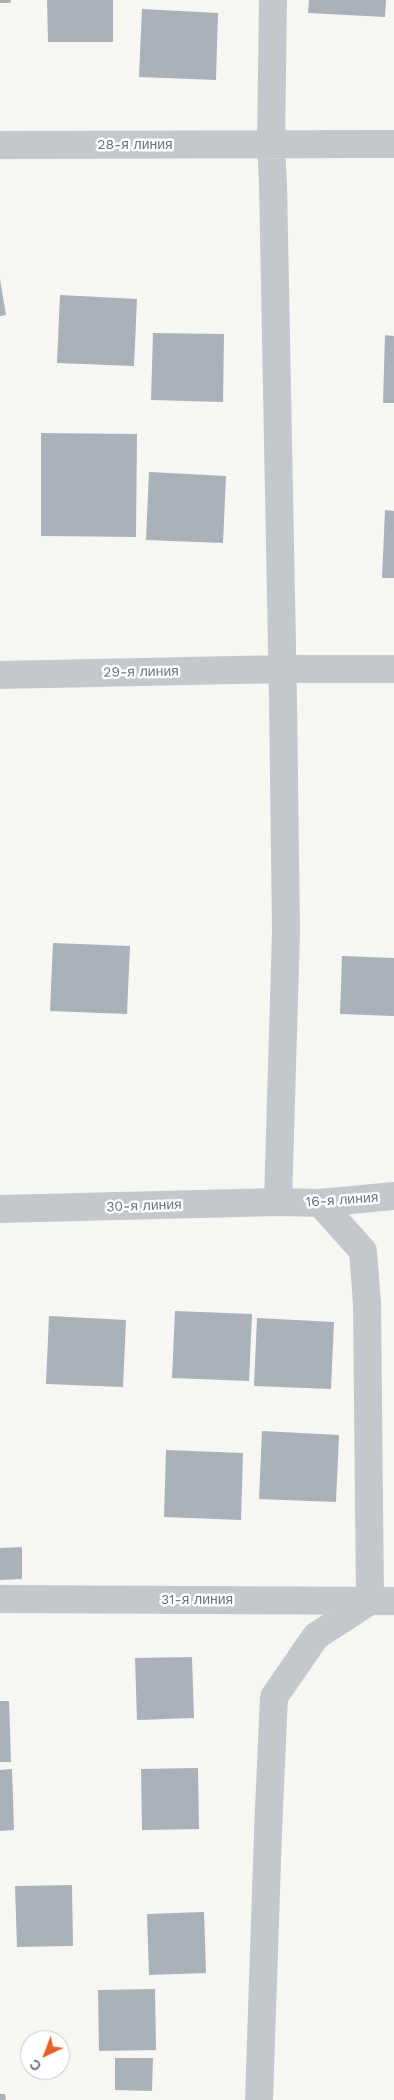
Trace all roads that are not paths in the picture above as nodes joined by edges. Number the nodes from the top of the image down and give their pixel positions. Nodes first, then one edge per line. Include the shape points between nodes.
1 (273, 0) edge
2 (394, 144) edge
3 (0, 145) edge
4 (271, 145) junction
5 (282, 669) junction
6 (394, 669) edge
7 (0, 675) edge
8 (394, 1196) edge
9 (283, 1202) junction
10 (320, 1204) junction
11 (0, 1209) edge
12 (0, 1599) edge
13 (382, 1601) edge
14 (259, 2100) edge

1 - 4 street
2 - 4 street, 28-я линия
3 - 4 street, 28-я линия
4 - 5 street
5 - 6 street, 29-я линия
5 - 7 street, 29-я линия
5 - 9 street via 286,931
8 - 10 street, 16-я линия
9 - 10 street, 16-я линия
9 - 11 street, 30-я линия
10 - 13 street via 363,1251
12 - 13 street, 31-я линия
13 - 14 street via 316,1636 274,1697

